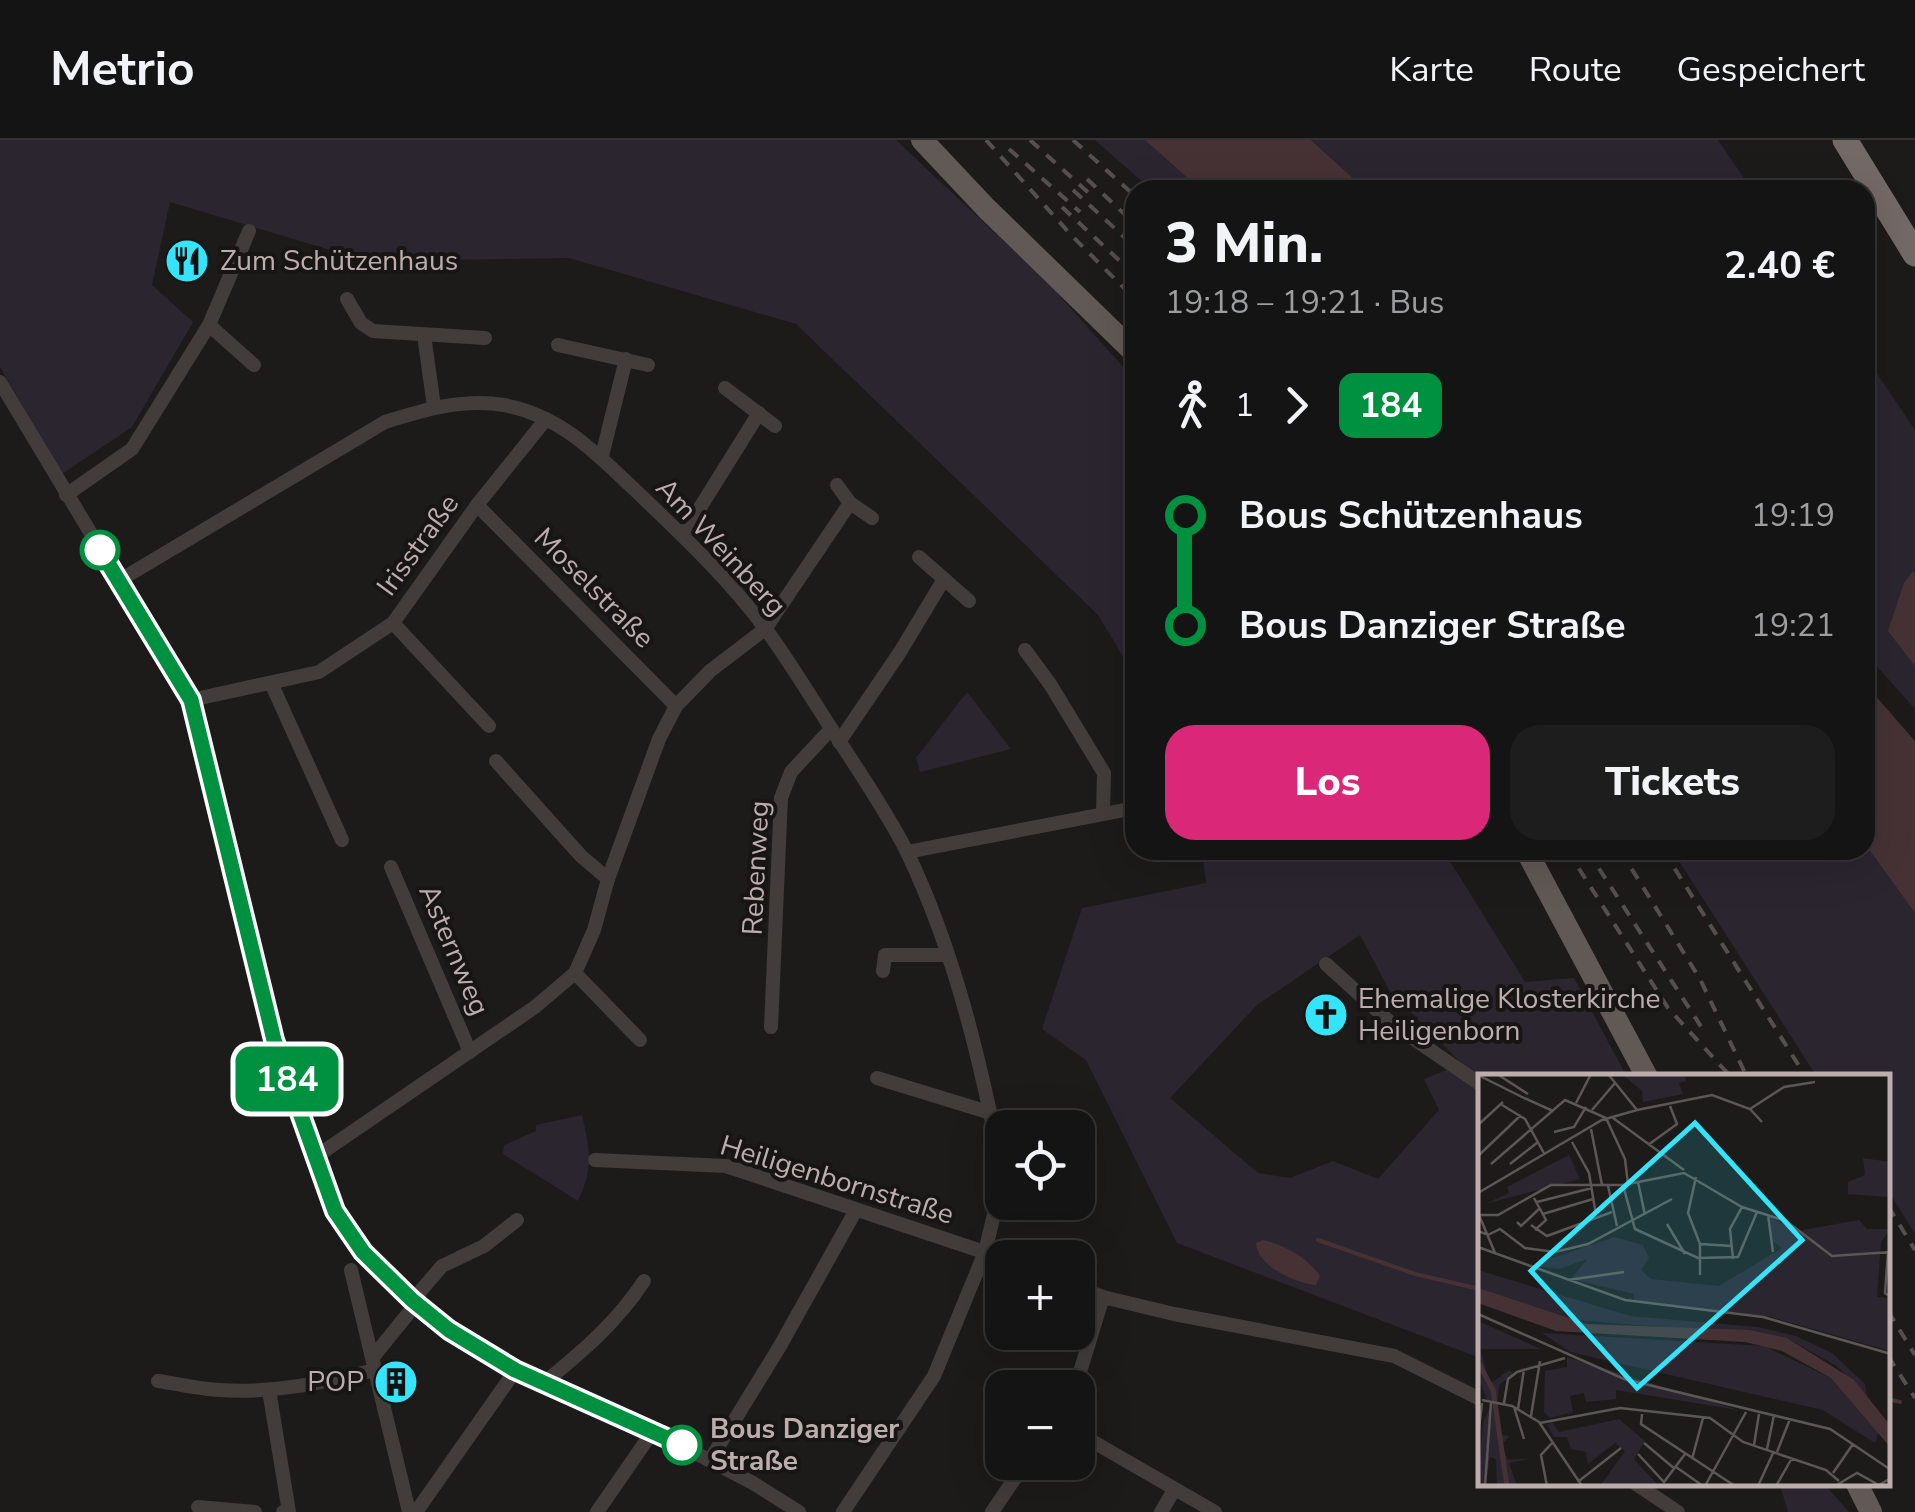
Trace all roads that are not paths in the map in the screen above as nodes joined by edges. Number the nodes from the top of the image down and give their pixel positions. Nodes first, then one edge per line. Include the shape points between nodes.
1 (922, 140) edge
2 (1845, 140) edge
3 (1863, 140) edge
4 (1870, 180) edge
5 (1875, 189) edge
6 (1915, 224) edge
7 (249, 231) dead end
8 (1915, 254) edge
9 (347, 299) dead end
10 (210, 326) junction
11 (424, 335) junction
12 (485, 338) dead end
13 (1125, 343) edge
14 (558, 345) dead end
15 (626, 359) junction
16 (254, 365) dead end
17 (648, 365) dead end
18 (0, 382) edge
19 (724, 388) dead end
20 (434, 407) junction
21 (759, 414) junction
22 (546, 419) junction
23 (776, 426) dead end
24 (602, 456) junction
25 (837, 485) dead end
26 (66, 495) junction
27 (850, 503) junction
28 (477, 505) junction
29 (872, 518) dead end
30 (683, 535) junction
31 (919, 557) dead end
32 (944, 579) junction
33 (120, 580) junction
34 (970, 600) dead end
35 (393, 623) junction
36 (766, 629) junction
37 (1025, 650) dead end
38 (272, 685) junction
39 (191, 700) junction
40 (676, 706) junction
41 (489, 726) dead end
42 (835, 735) junction
43 (496, 761) dead end
44 (1125, 810) edge
45 (1103, 813) junction
46 (342, 840) dead end
47 (907, 852) junction
48 (1531, 860) edge
49 (391, 867) dead end
50 (608, 879) junction
51 (947, 955) junction
52 (1326, 964) dead end
53 (883, 971) dead end
54 (575, 972) junction
55 (771, 1027) dead end
56 (640, 1040) dead end
57 (470, 1052) junction
58 (1645, 1074) edge
59 (876, 1078) dead end
60 (1478, 1083) edge
61 (990, 1110) edge
62 (985, 1111) edge
63 (314, 1158) junction
64 (595, 1160) dead end
65 (856, 1210) junction
66 (517, 1220) dead end
67 (985, 1252) joint
68 (351, 1270) dead end
69 (644, 1280) dead end
70 (1095, 1294) edge
71 (1103, 1297) junction
72 (414, 1302) junction
73 (374, 1364) junction
74 (515, 1370) junction
75 (1081, 1370) edge
76 (158, 1382) dead end
77 (545, 1382) junction
78 (269, 1390) junction
79 (1478, 1398) edge
80 (653, 1431) junction
81 (1095, 1443) edge
82 (710, 1460) junction
83 (1014, 1480) edge
84 (1640, 1487) edge
85 (1858, 1487) edge
86 (1174, 1490) junction
87 (198, 1506) dead end
88 (792, 1510) edge
89 (256, 1512) edge
90 (288, 1512) edge
91 (412, 1512) edge
92 (597, 1512) edge
93 (842, 1512) edge
94 (992, 1512) edge
95 (1161, 1512) edge
96 (1215, 1512) edge
97 (1678, 1512) edge
98 (1871, 1512) edge

1 - 13 main road
2 - 4 highway
3 - 6 highway
5 - 8 highway
7 - 10 street
9 - 11 street via 360,323 373,331
10 - 16 street
10 - 26 street via 132,450
11 - 12 street
11 - 20 street
14 - 15 street
15 - 17 street
15 - 24 street
18 - 26 street
19 - 21 street
20 - 22 street, Am Weinberg via 504,405
20 - 33 street, Am Weinberg via 385,422
21 - 23 street
21 - 30 street
22 - 24 street, Am Weinberg
22 - 28 street, Irisstraße
24 - 30 street, Am Weinberg
25 - 27 street
26 - 33 street
27 - 29 street
27 - 36 street
28 - 35 street, Irisstraße
28 - 40 street, Moselstraße
30 - 36 street, Am Weinberg
31 - 32 street
32 - 34 street
32 - 42 street, Rebenweg via 900,652
33 - 39 street
35 - 38 street, Irisstraße via 320,672
35 - 41 street
36 - 40 street
36 - 42 street, Am Weinberg
37 - 45 street via 1104,773
38 - 39 street, Irisstraße
38 - 46 street
39 - 63 street via 274,1040
40 - 50 street
42 - 47 street, Am Weinberg
42 - 55 street, Rebenweg via 790,772 782,798
43 - 50 street
44 - 45 street
45 - 47 street
47 - 51 street, Am Weinberg
48 - 58 main road
49 - 57 street, Asternweg
50 - 54 street
51 - 53 street via 886,955
51 - 61 street, Am Weinberg
52 - 60 street via 1392,1024
54 - 56 street
54 - 57 street
57 - 63 street
59 - 62 street
63 - 72 street via 335,1211 363,1252
64 - 65 street, Heiligenbornstraße via 726,1166
65 - 67 street, Heiligenbornstraße
65 - 82 street
66 - 72 street via 442,1266
67 - 93 street via 934,1376
68 - 73 street
69 - 77 street via 599,1338
70 - 71 street
71 - 75 street
71 - 79 street via 1394,1356
72 - 73 street
72 - 74 street
73 - 78 street
73 - 91 street
74 - 77 street
74 - 91 street
76 - 78 street
77 - 80 street
78 - 90 street
80 - 82 street
80 - 92 street
81 - 86 street
82 - 88 street
83 - 94 street
84 - 97 street
85 - 98 main road
86 - 95 street
86 - 96 street
87 - 89 street

